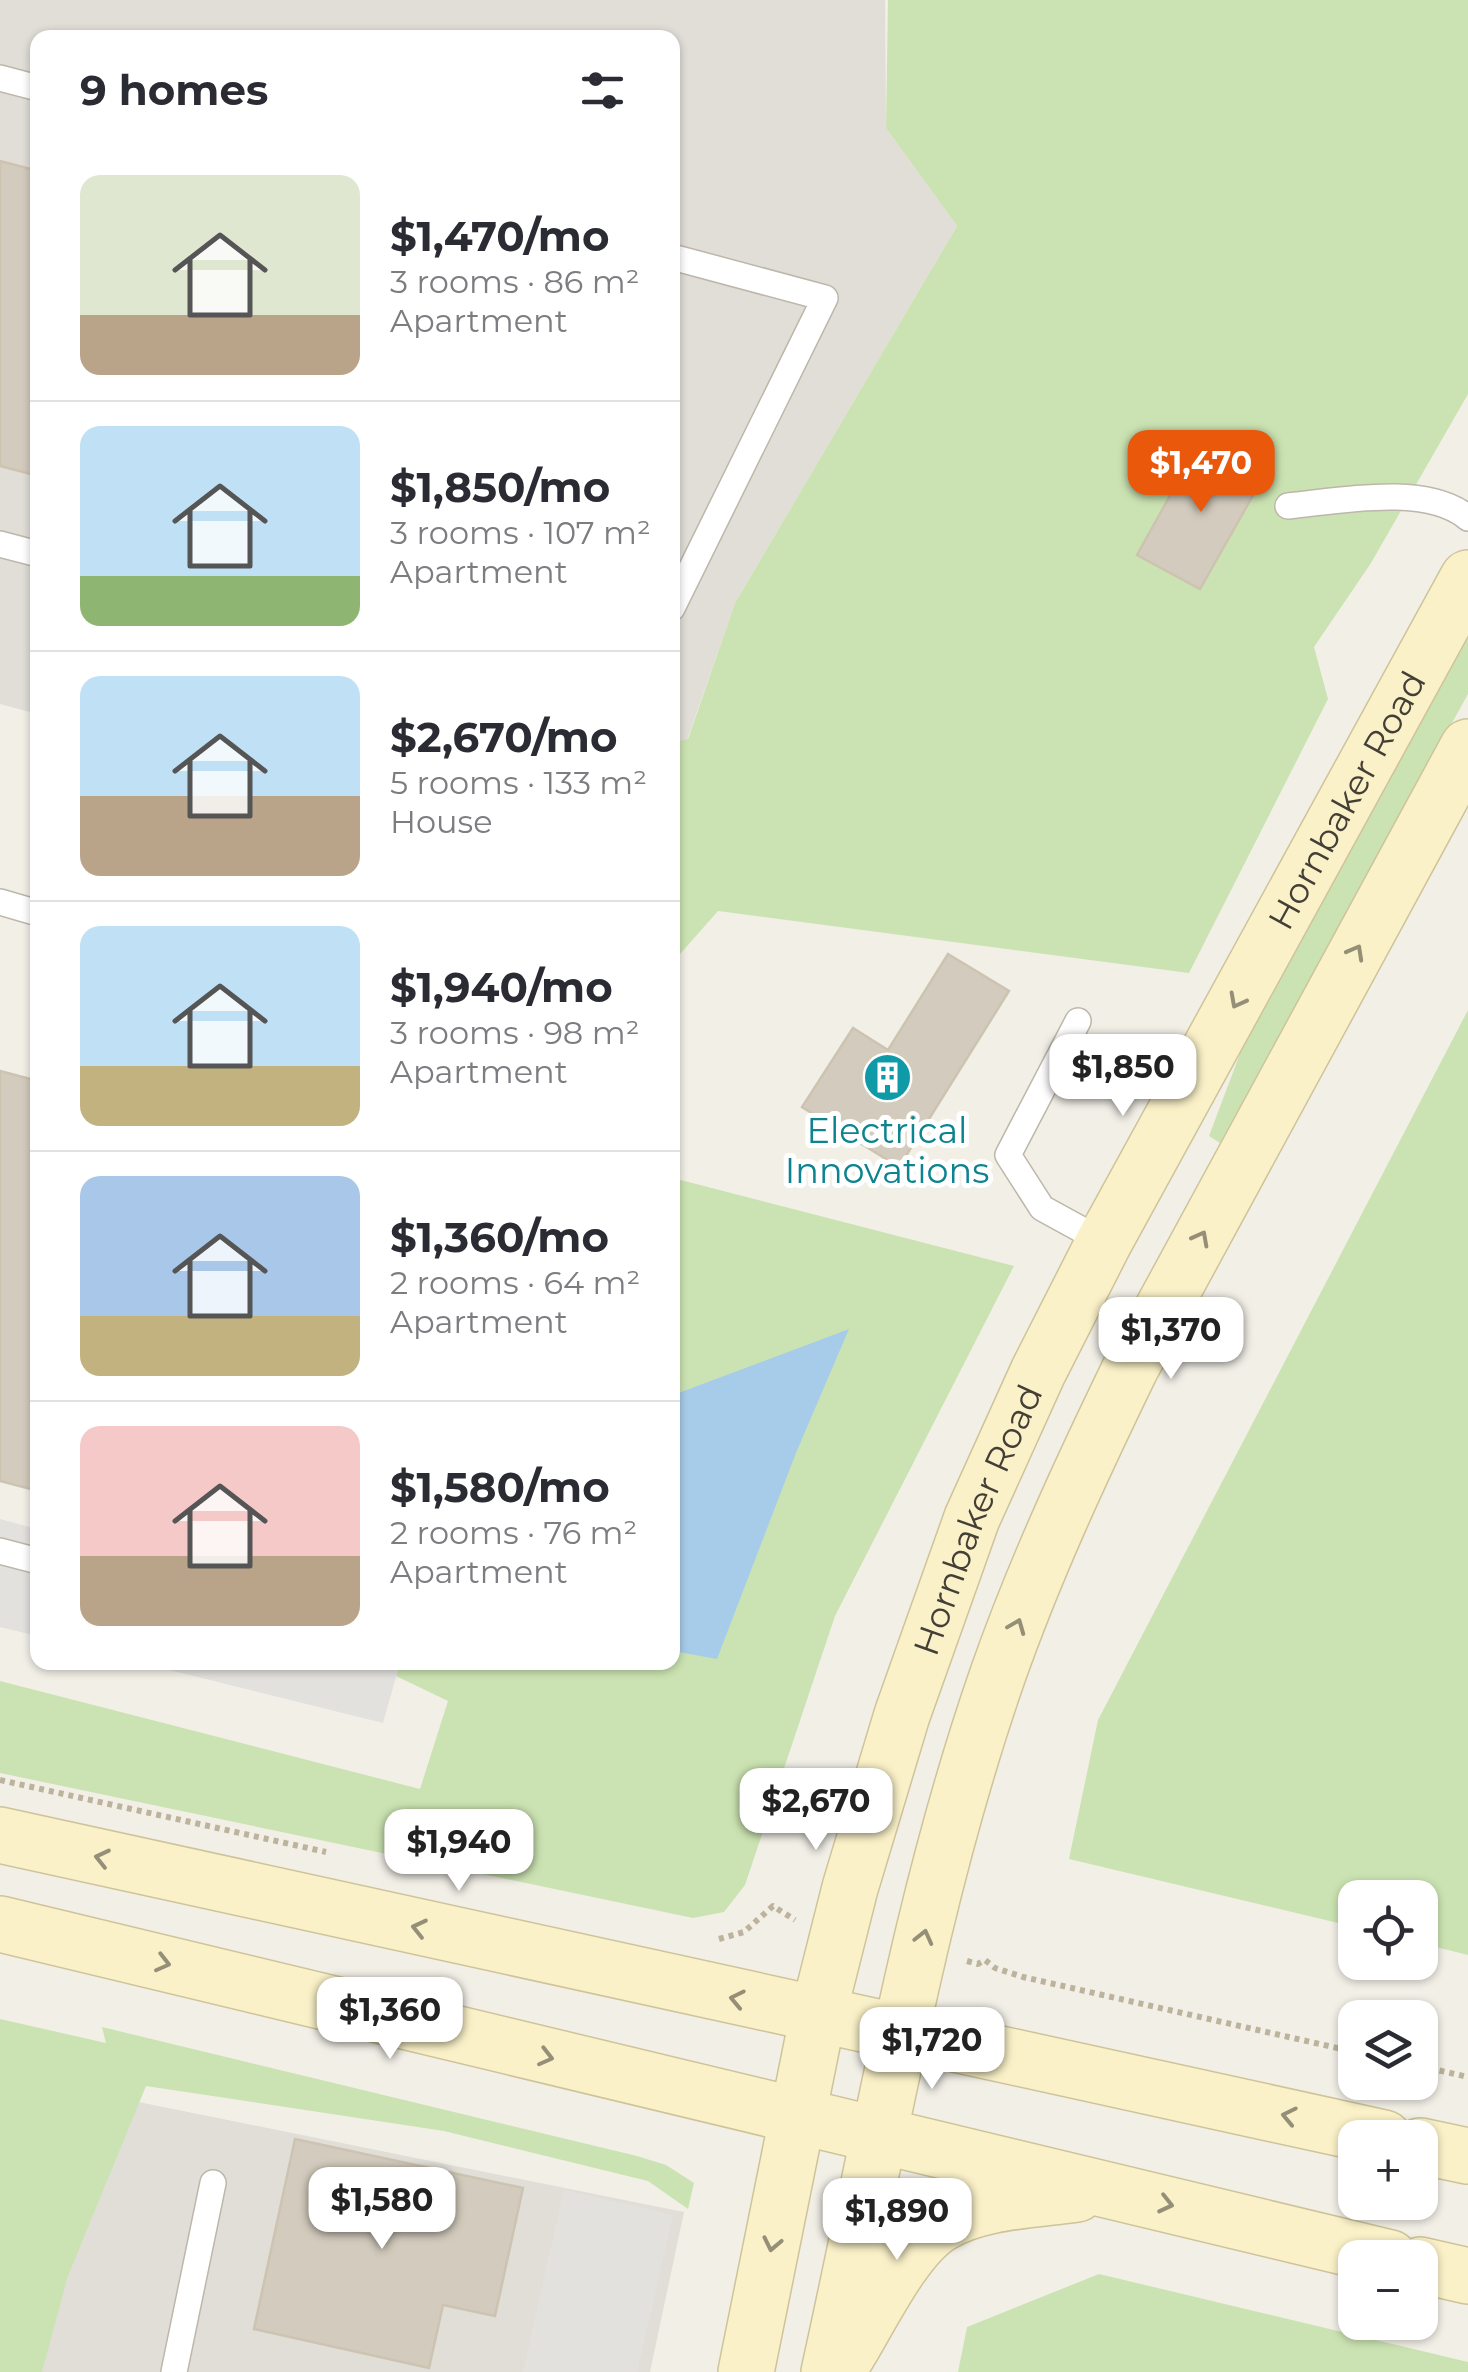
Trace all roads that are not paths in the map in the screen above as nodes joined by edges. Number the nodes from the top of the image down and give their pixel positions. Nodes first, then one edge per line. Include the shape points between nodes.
1 (0, 78) edge
2 (30, 86) edge
3 (680, 259) edge
4 (1288, 506) dead end
5 (1468, 518) edge
6 (0, 544) edge
7 (30, 552) edge
8 (1468, 578) edge
9 (680, 592) edge
10 (1468, 747) edge
11 (0, 902) edge
12 (30, 911) edge
13 (1078, 1021) dead end
14 (1104, 1242) junction
15 (0, 1551) edge
16 (30, 1559) edge
17 (0, 1835) edge
18 (0, 1924) edge
19 (818, 2015) junction
20 (901, 2032) junction
21 (798, 2116) junction
22 (1338, 2128) edge
23 (880, 2136) junction
24 (1438, 2150) edge
25 (1468, 2156) edge
26 (213, 2183) dead end
27 (1106, 2190) junction
28 (1338, 2246) edge
29 (1438, 2268) edge
30 (1468, 2276) edge
31 (174, 2372) edge
32 (746, 2372) edge
33 (829, 2372) edge
34 (837, 2372) edge

1 - 2 lane
3 - 9 lane via 825,298
4 - 5 lane via 1391,496
6 - 7 lane
8 -> 14 main road, Hornbaker Road
20 -> 10 main road via 998,1674 1084,1466 1130,1369
11 - 12 lane
13 - 14 lane via 1008,1155 1042,1208
14 - 19 main road, Hornbaker Road via 972,1518 902,1714
15 - 16 lane
19 -> 17 main road
18 -> 21 main road
19 - 20 main road
19 - 21 main road, Hornbaker Road
22 -> 20 main road
20 - 23 main road
21 - 23 main road
21 -> 32 main road, Hornbaker Road
23 - 27 main road
23 - 33 main road
24 - 25 main road
26 - 31 lane
27 -> 28 main road
27 - 34 main road via 1012,2203 944,2223 910,2257
29 - 30 main road

